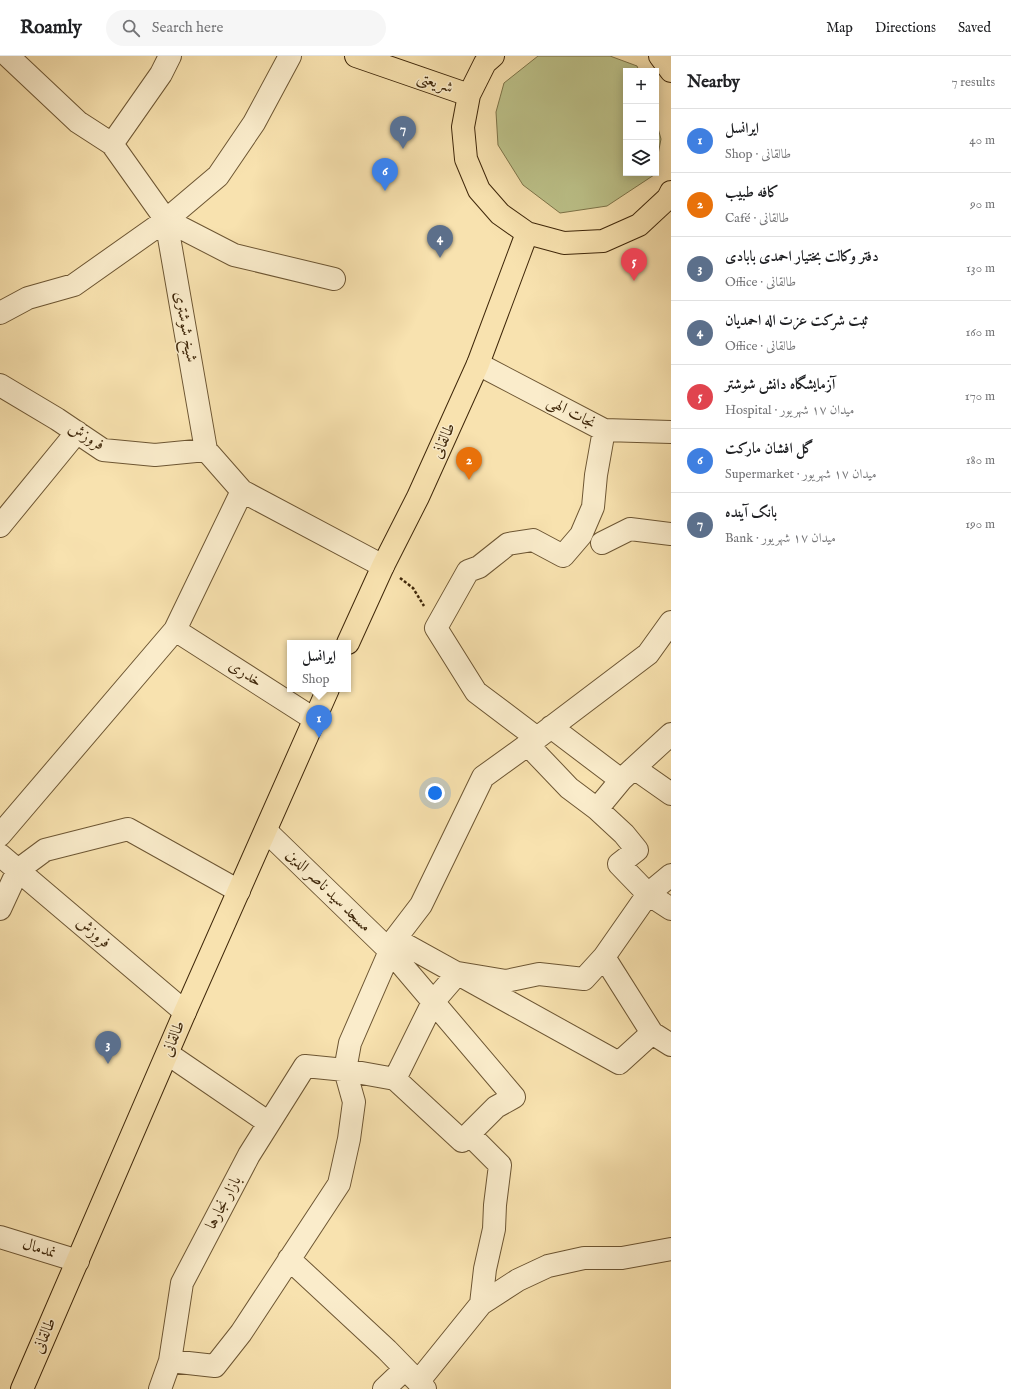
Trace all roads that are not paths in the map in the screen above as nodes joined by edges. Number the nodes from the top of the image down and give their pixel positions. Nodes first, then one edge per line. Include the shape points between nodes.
1 (8, 56) edge
2 (170, 56) edge
3 (290, 56) edge
4 (356, 56) edge
5 (493, 56) edge
6 (660, 56) edge
7 (671, 71) edge
8 (468, 95) junction
9 (112, 144) junction
10 (671, 192) edge
11 (166, 220) junction
12 (527, 233) junction
13 (334, 279) dead end
14 (0, 313) edge
15 (478, 364) junction
16 (0, 385) edge
17 (604, 430) junction
18 (77, 432) junction
19 (671, 432) edge
20 (206, 450) junction
21 (242, 490) junction
22 (0, 526) edge
23 (671, 534) edge
24 (602, 543) dead end
25 (383, 566) junction
26 (671, 622) edge
27 (175, 630) junction
28 (349, 640) edge
29 (327, 692) edge
30 (314, 719) junction
31 (671, 734) edge
32 (539, 737) junction
33 (627, 774) junction
34 (671, 794) edge
35 (598, 809) junction
36 (266, 831) junction
37 (0, 835) edge
38 (0, 855) edge
39 (18, 870) junction
40 (671, 875) edge
41 (239, 891) junction
42 (648, 894) junction
43 (0, 909) edge
44 (671, 909) edge
45 (393, 945) junction
46 (604, 957) junction
47 (458, 973) junction
48 (433, 1002) junction
49 (186, 1012) junction
50 (652, 1033) junction
51 (671, 1045) edge
52 (168, 1054) junction
53 (346, 1070) junction
54 (395, 1079) junction
55 (269, 1123) junction
56 (469, 1134) junction
57 (0, 1237) edge
58 (671, 1249) edge
59 (289, 1259) junction
60 (78, 1261) junction
61 (481, 1304) junction
62 (170, 1361) junction
63 (416, 1380) edge
64 (22, 1389) edge
65 (160, 1389) edge
66 (384, 1389) edge

1 - 9 street, شیخ شوشتری via 78,122
2 - 9 street via 161,74
3 - 11 street via 254,123 218,176
4 - 8 main road, شریعتی
5 - 8 main road via 485,63
6 - 7 main road
8 - 12 main road via 463,127 466,159 479,190 500,214
9 - 11 street, شیخ شوشتری
10 - 12 main road via 668,198 639,225 603,241 564,243
11 - 13 street via 234,255
11 - 14 street via 74,285 28,298
11 - 20 street, شیخ شوشتری
12 - 15 main road, طالقانی
15 - 17 street, نجات الهی
15 - 25 main road, طالقانی via 418,497
16 - 18 street, فروزش
17 - 19 street, نجات الهی
17 - 32 street via 593,507 581,535 563,556 533,540 508,544 479,567 468,571 436,628 476,692
18 - 20 street, فروزش via 104,450 156,455
18 - 22 street
20 - 21 street
21 - 25 street
21 - 27 street
23 - 24 street via 630,528
25 - 28 main road, طالقانی
26 - 32 street via 648,654
27 - 30 street, خدری
27 - 37 street
29 - 30 main road, طالقانی
30 - 36 main road, طالقانی
31 - 33 street
32 - 33 street
32 - 35 street via 569,788
32 - 45 street via 483,777 421,905
33 - 34 street
33 - 35 street
35 - 42 street via 637,850 619,864
36 - 41 main road, طالقانی
36 - 45 street, مسجد سید ناصر الدین
38 - 39 street, فروزش
39 - 41 street via 45,850 128,829
39 - 43 street
39 - 49 street, فروزش
40 - 42 street
41 - 49 main road, طالقانی
42 - 44 street
42 - 46 street
45 - 47 street
45 - 48 street
45 - 53 street via 350,1043
46 - 47 street via 584,979 539,974 506,982
46 - 50 street
47 - 48 street
47 - 50 street via 618,1063
48 - 54 street
48 - 56 street via 514,1097 496,1107
49 - 52 main road, طالقانی
50 - 51 street
52 - 55 street
52 - 60 main road, طالقانی
53 - 54 street
53 - 55 street, بازار نجارها via 305,1066
53 - 59 street via 354,1102 339,1184
54 - 56 street via 462,1141
55 - 62 street, بازار نجارها via 249,1155 182,1283
56 - 61 street via 500,1165 494,1230 485,1269
57 - 60 street, نمدمال
58 - 61 street via 622,1258 584,1258 548,1266 518,1280
59 - 62 street via 241,1333 215,1366
59 - 63 street via 388,1350
60 - 64 main road, طالقانی
61 - 63 street
62 - 65 street, بازار نجارها
63 - 66 street

